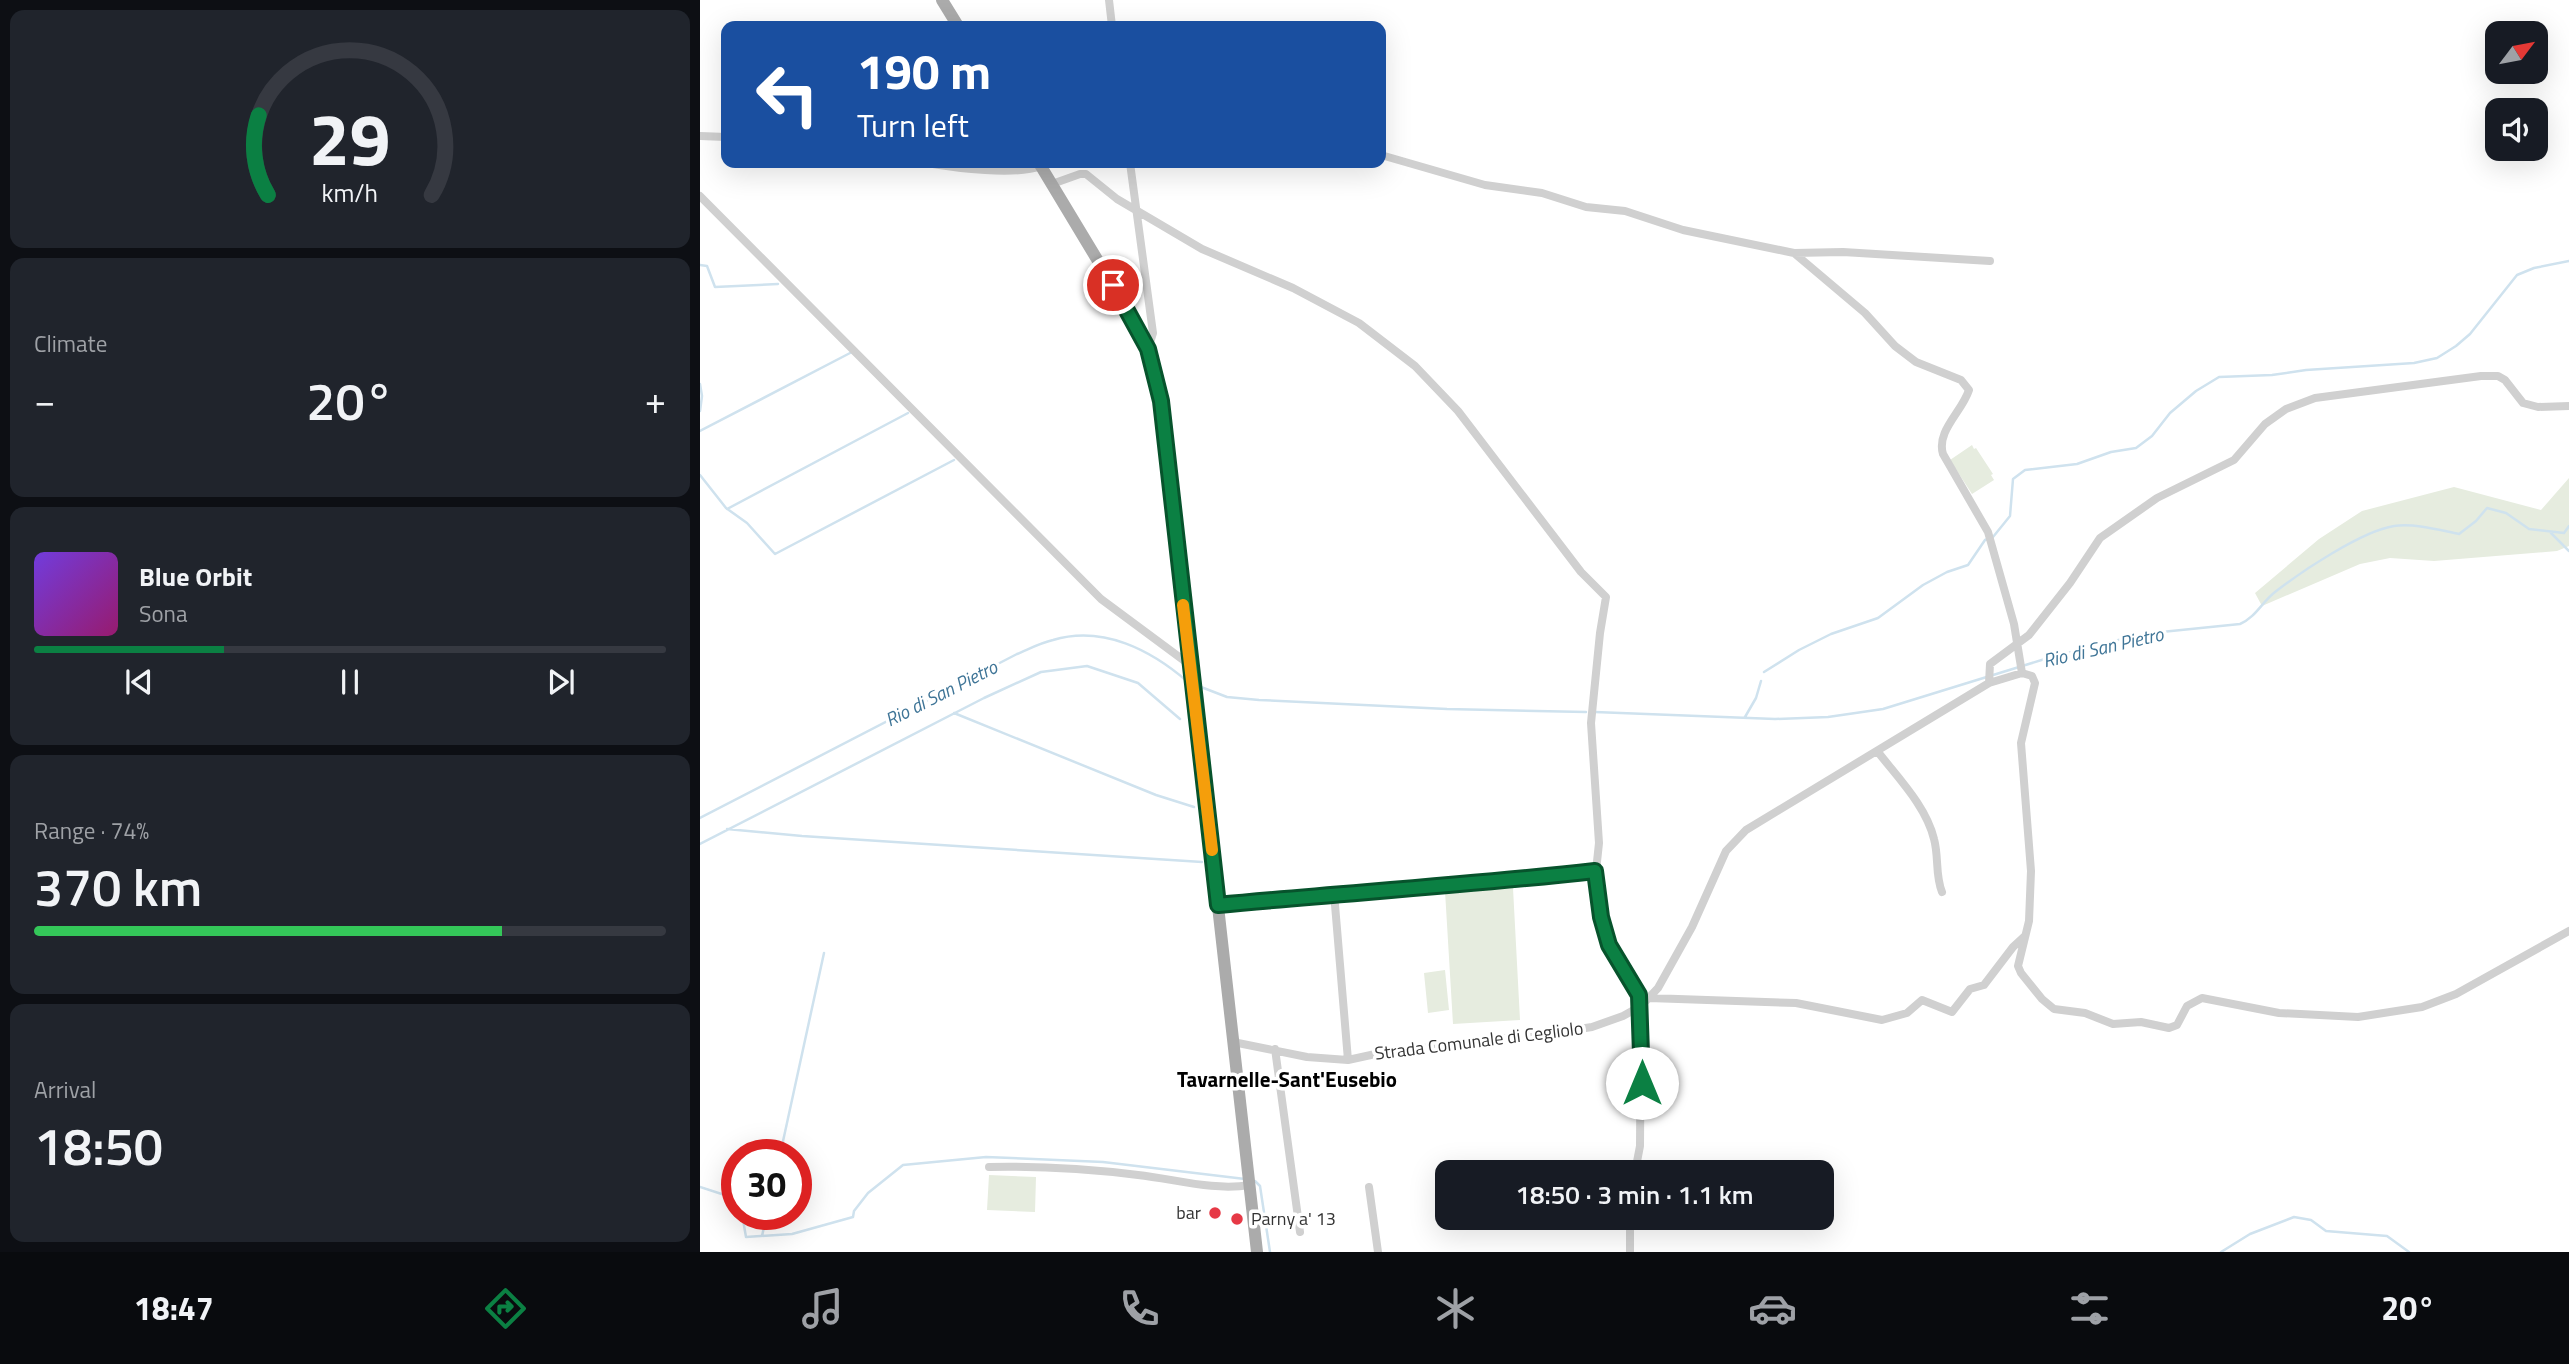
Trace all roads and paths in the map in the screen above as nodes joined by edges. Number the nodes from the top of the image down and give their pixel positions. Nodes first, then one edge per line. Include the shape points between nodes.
1 (942, 0) edge
2 (1109, 0) edge
3 (955, 21) edge
4 (1111, 21) edge
5 (700, 136) edge
6 (721, 137) edge
7 (1386, 156) edge
8 (958, 168) edge
9 (1034, 168) edge
10 (1042, 168) edge
11 (1131, 168) edge
12 (1052, 184) junction
13 (700, 196) edge
14 (1136, 211) junction
15 (1794, 253) junction
16 (1990, 261) dead end
17 (1148, 349) junction
18 (2569, 405) edge
19 (2018, 644) junction
20 (1190, 665) junction
21 (2022, 673) junction
22 (1989, 682) junction
23 (1878, 752) junction
24 (1595, 871) junction
25 (1942, 892) dead end
26 (1334, 893) junction
27 (1218, 905) junction
28 (2569, 932) edge
29 (2025, 936) junction
30 (1648, 998) junction
31 (1641, 1006) junction
32 (1233, 1042) junction
33 (1275, 1049) junction
34 (1348, 1060) junction
35 (1638, 1160) edge
36 (989, 1167) dead end
37 (1250, 1185) junction
38 (1368, 1186) dead end
39 (1630, 1230) edge
40 (1300, 1232) dead end
41 (1257, 1252) edge
42 (1378, 1252) edge
43 (1630, 1252) edge

1 - 3 main road
2 - 4 street
5 - 6 street
7 - 15 street via 1485,185 1625,211 1683,230
8 - 9 street
10 - 12 main road
11 - 14 street
12 - 14 street via 1086,174
12 - 17 main road
13 - 20 street via 1101,599
14 - 17 street via 1153,333
14 - 24 street via 1202,249 1293,288 1359,323 1415,366 1458,411 1581,572 1606,597 1591,723 1599,843
15 - 16 street
15 - 19 street via 1865,313 1895,346 1916,362 1961,380 1969,390 1940,444 1988,532
17 - 20 main road via 1161,401
18 - 19 street via 2523,403 2505,380 2480,376 2315,398 2286,409 2265,424 2234,460 2157,498 2100,538 2062,594
19 - 21 street
19 - 22 street, Strada Comunale di Cegliolo via 1990,664
20 - 27 main road
21 - 22 street
21 - 29 street via 2032,676 2035,683 2021,743 2031,871
22 - 23 street, Strada Comunale di Cegliolo
23 - 25 street via 1928,821
23 - 30 street, Strada Comunale di Cegliolo via 1775,811 1746,830 1726,851 1692,927
24 - 26 street via 1438,888
24 - 31 street via 1609,945
26 - 27 street
26 - 34 street
27 - 32 main road
28 - 29 street via 2456,994 2422,1007 2358,1017 2278,1013 2202,998 2187,1006 2177,1025 2169,1028 2113,1024 2085,1013 2054,1009 2021,974 2018,965
29 - 30 street via 1984,985 1970,989 1951,1012 1922,1000 1907,1013 1882,1020 1796,1003
30 - 31 street, Strada Comunale di Cegliolo
31 - 34 street, Strada Comunale di Cegliolo via 1592,1027
31 - 35 street
32 - 33 street, Strada Comunale di Cegliolo
32 - 37 main road
33 - 34 street, Strada Comunale di Cegliolo
33 - 40 street
36 - 37 street via 1034,1166
37 - 41 main road
38 - 42 street
39 - 43 street

